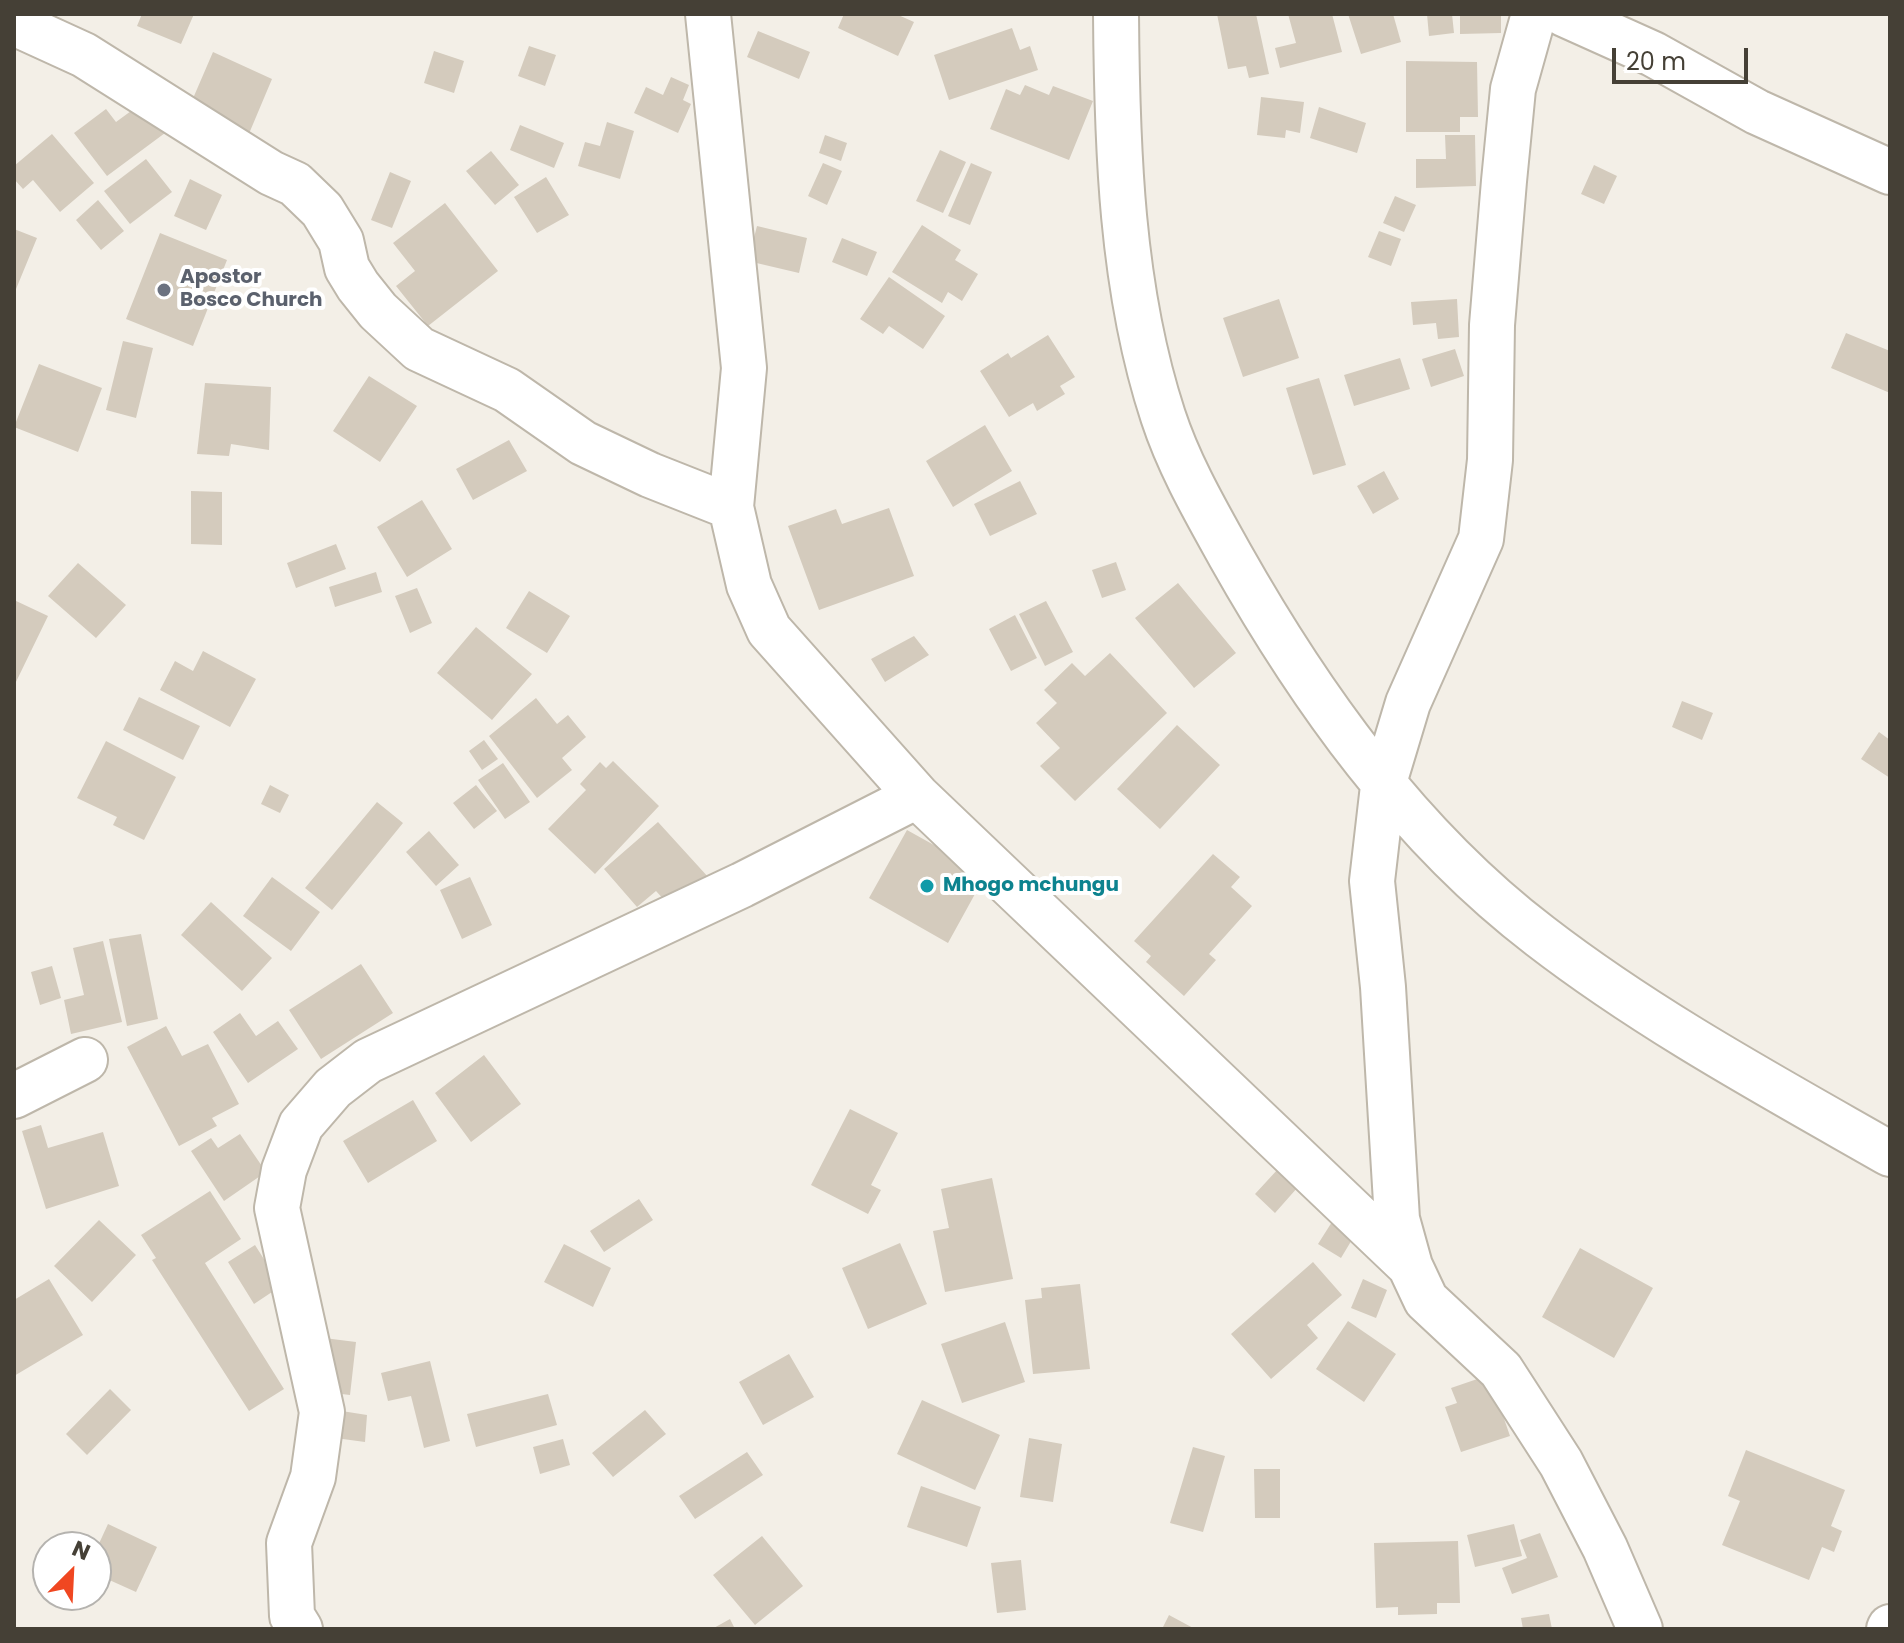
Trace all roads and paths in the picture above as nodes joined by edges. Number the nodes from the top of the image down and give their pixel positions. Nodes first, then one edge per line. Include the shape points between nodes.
1 (708, 14) edge
2 (1116, 14) edge
3 (1534, 14) edge
4 (1564, 14) edge
5 (14, 23) edge
6 (1890, 172) edge
7 (731, 507) junction
8 (1383, 786) junction
9 (917, 796) junction
10 (85, 1060) dead end
11 (14, 1096) edge
12 (1890, 1154) edge
13 (1410, 1266) junction
14 (300, 1629) edge
15 (1640, 1629) edge

1 - 7 street via 744,368
2 - 8 street via 1116,110 1138,320 1163,417 1194,491 1259,607
3 - 8 street via 1513,89 1492,325 1490,460 1481,539 1408,703
4 - 6 street via 1653,54 1757,112
5 - 7 street via 84,55 295,184 322,210 358,286 419,349 507,390 583,443
7 - 9 street via 749,585 769,630
8 - 12 street via 1458,865 1539,935 1690,1039
8 - 13 street via 1372,881 1397,1219
9 - 13 street
9 - 14 street via 742,885 368,1061 333,1088 301,1125 277,1208 322,1412 313,1477 289,1543 292,1616
10 - 11 street
13 - 15 street via 1426,1300 1501,1370 1561,1463

